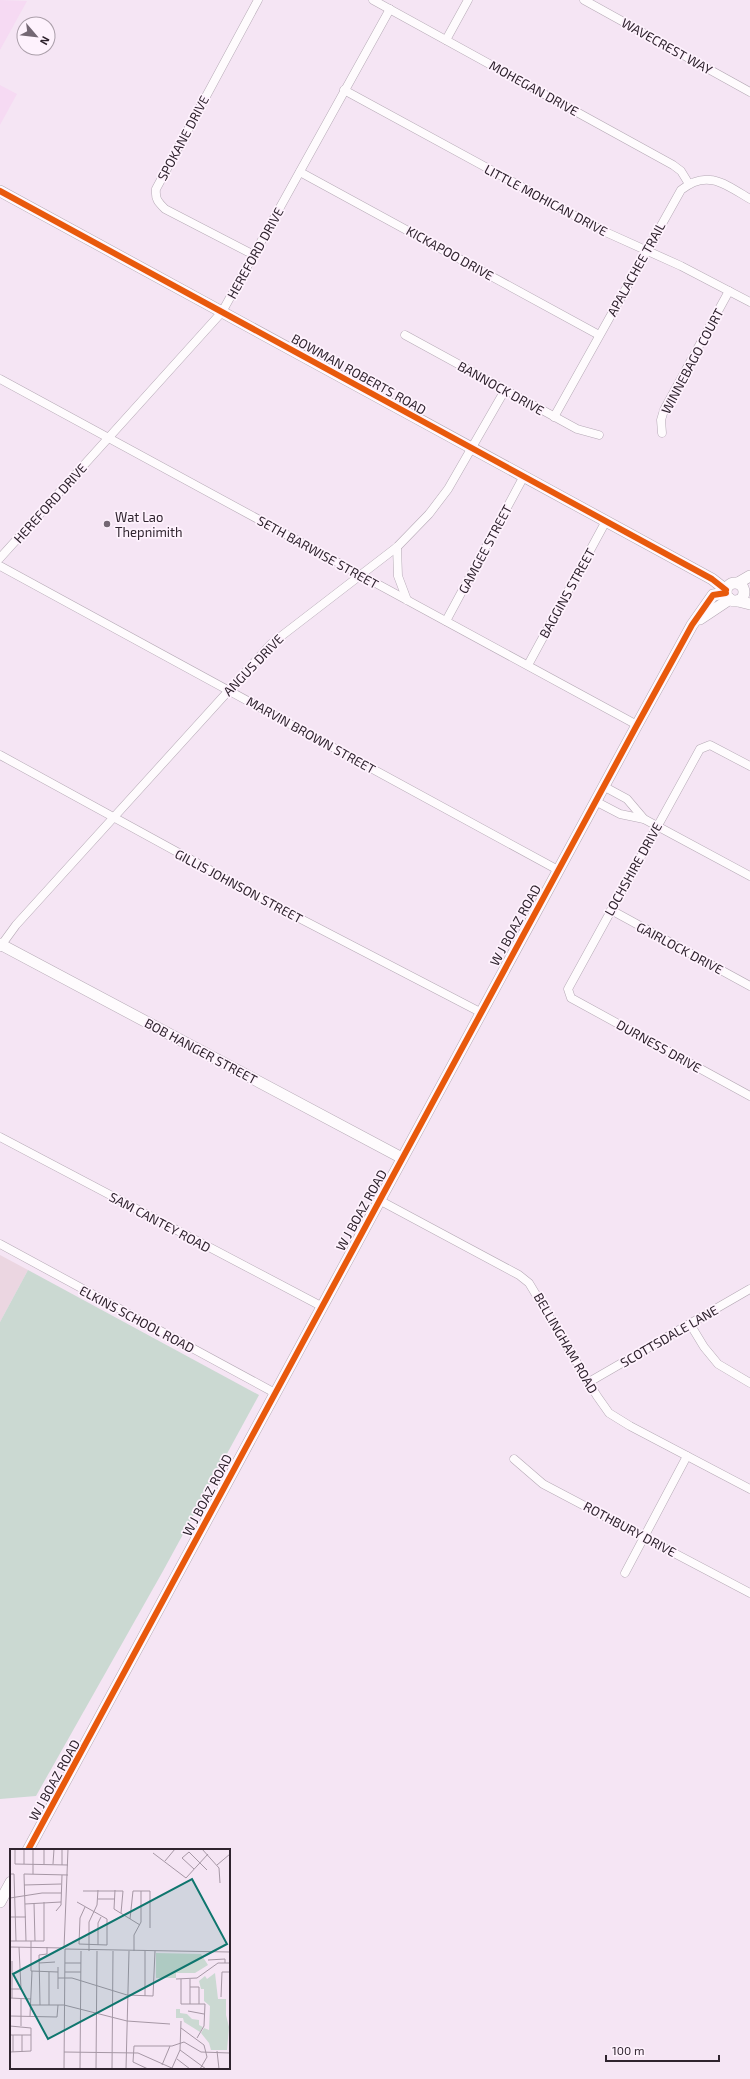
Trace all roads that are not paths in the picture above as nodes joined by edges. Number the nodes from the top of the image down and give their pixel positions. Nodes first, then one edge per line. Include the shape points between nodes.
1 (258, 0) edge
2 (373, 0) edge
3 (468, 0) edge
4 (584, 0) edge
5 (390, 9) junction
6 (446, 40) junction
7 (344, 90) junction
8 (750, 92) edge
9 (300, 172) junction
10 (689, 184) junction
11 (0, 191) edge
12 (750, 198) edge
13 (646, 251) junction
14 (254, 255) junction
15 (729, 291) junction
16 (750, 302) edge
17 (222, 312) junction
18 (405, 335) dead end
19 (599, 335) junction
20 (0, 379) edge
21 (505, 390) junction
22 (554, 417) junction
23 (662, 433) dead end
24 (599, 435) dead end
25 (109, 438) junction
26 (473, 448) junction
27 (524, 476) junction
28 (606, 521) junction
29 (397, 547) junction
30 (0, 558) edge
31 (0, 566) edge
32 (360, 574) junction
33 (750, 576) edge
34 (738, 590) edge
35 (407, 600) junction
36 (750, 604) edge
37 (446, 621) junction
38 (528, 665) junction
39 (228, 690) junction
40 (637, 725) junction
41 (0, 756) edge
42 (750, 766) edge
43 (603, 786) junction
44 (595, 802) junction
45 (115, 818) junction
46 (644, 819) junction
47 (657, 826) junction
48 (558, 870) junction
49 (750, 876) edge
50 (611, 910) junction
51 (0, 946) edge
52 (750, 986) edge
53 (569, 995) joint
54 (480, 1012) junction
55 (750, 1096) edge
56 (0, 1137) edge
57 (402, 1158) junction
58 (379, 1200) junction
59 (0, 1244) edge
60 (750, 1289) edge
61 (321, 1306) junction
62 (690, 1324) junction
63 (589, 1382) junction
64 (750, 1383) edge
65 (275, 1393) junction
66 (688, 1456) junction
67 (514, 1459) dead end
68 (750, 1489) edge
69 (645, 1537) junction
70 (625, 1573) dead end
71 (750, 1594) edge
72 (29, 1849) edge
73 (10, 1884) edge
74 (0, 1902) edge

1 - 14 street, SPOKANE DRIVE via 159,184 155,196 165,209
2 - 5 street, MOHEGAN DRIVE
3 - 6 street
4 - 8 street, WAVECREST WAY
5 - 6 street, MOHEGAN DRIVE
5 - 7 street, HEREFORD DRIVE
6 - 10 street, MOHEGAN DRIVE via 673,164
7 - 9 street, HEREFORD DRIVE
7 - 13 street, LITTLE MOHICAN DRIVE via 601,230
9 - 14 street, HEREFORD DRIVE
9 - 19 street, KICKAPOO DRIVE
10 - 12 street via 697,180 716,180
10 - 13 street, APALACHEE TRAIL via 680,190
11 - 17 street, BOWMAN ROBERTS ROAD
13 - 15 street, LITTLE MOHICAN DRIVE
13 - 19 street, APALACHEE TRAIL
14 - 17 street, HEREFORD DRIVE
15 - 16 street, LITTLE MOHICAN DRIVE
15 - 23 street, WINNEBAGO COURT via 664,410 661,420
17 - 25 street, HEREFORD DRIVE
17 - 26 street, BOWMAN ROBERTS ROAD
18 - 21 street, BANNOCK DRIVE
19 - 22 street, APALACHEE TRAIL
20 - 25 street, SETH BARWISE STREET
21 - 22 street, BANNOCK DRIVE
21 - 26 street, ANGUS DRIVE
22 - 24 street, BANNOCK DRIVE via 577,429
25 - 30 street, HEREFORD DRIVE
25 - 32 street, SETH BARWISE STREET
26 - 27 street, BOWMAN ROBERTS ROAD
26 - 29 street, ANGUS DRIVE via 448,490
27 - 28 street, BOWMAN ROBERTS ROAD
27 - 37 street, GAMGEE STREET
28 - 34 street, BOWMAN ROBERTS ROAD
28 - 38 street, BAGGINS STREET
29 - 32 street, ANGUS DRIVE
29 - 35 street via 398,576
31 - 39 street, MARVIN BROWN STREET
32 - 35 street, SETH BARWISE STREET
32 - 39 street, ANGUS DRIVE via 281,635
33 - 34 street, W J BOAZ ROAD
34 - 36 street, BOWMAN ROBERTS ROAD
34 - 40 street, W J BOAZ ROAD via 692,625
35 - 37 street, SETH BARWISE STREET
37 - 38 street, SETH BARWISE STREET
38 - 40 street, SETH BARWISE STREET
39 - 45 street, ANGUS DRIVE
39 - 48 street, MARVIN BROWN STREET
40 - 43 street, W J BOAZ ROAD
41 - 45 street, GILLIS JOHNSON STREET
42 - 47 street, LOCHSHIRE DRIVE via 715,747 704,746 697,753
43 - 44 street, W J BOAZ ROAD
43 - 46 street via 627,799
44 - 46 street via 620,814
44 - 48 street, W J BOAZ ROAD
45 - 51 street, ANGUS DRIVE via 16,925
45 - 54 street, GILLIS JOHNSON STREET via 272,904
46 - 47 street
47 - 49 street
47 - 50 street, LOCHSHIRE DRIVE
48 - 54 street, W J BOAZ ROAD
50 - 52 street, GAIRLOCK DRIVE
50 - 53 street, LOCHSHIRE DRIVE via 571,981
51 - 57 street, BOB HANGER STREET
53 - 55 street, DURNESS DRIVE via 570,998
54 - 57 street, W J BOAZ ROAD
56 - 61 street, SAM CANTEY ROAD
57 - 58 street, W J BOAZ ROAD
58 - 61 street, W J BOAZ ROAD
58 - 63 street, BELLINGHAM ROAD via 519,1275 529,1283
59 - 65 street, ELKINS SCHOOL ROAD
60 - 62 street, SCOTTSDALE LANE
61 - 65 street, W J BOAZ ROAD
62 - 63 street, SCOTTSDALE LANE
62 - 64 street via 718,1364
63 - 66 street, BELLINGHAM ROAD via 609,1413
65 - 72 street, W J BOAZ ROAD
66 - 68 street, BELLINGHAM ROAD
66 - 69 street
67 - 69 street, ROTHBURY DRIVE via 543,1484
69 - 70 street
69 - 71 street, ROTHBURY DRIVE
73 - 74 street

